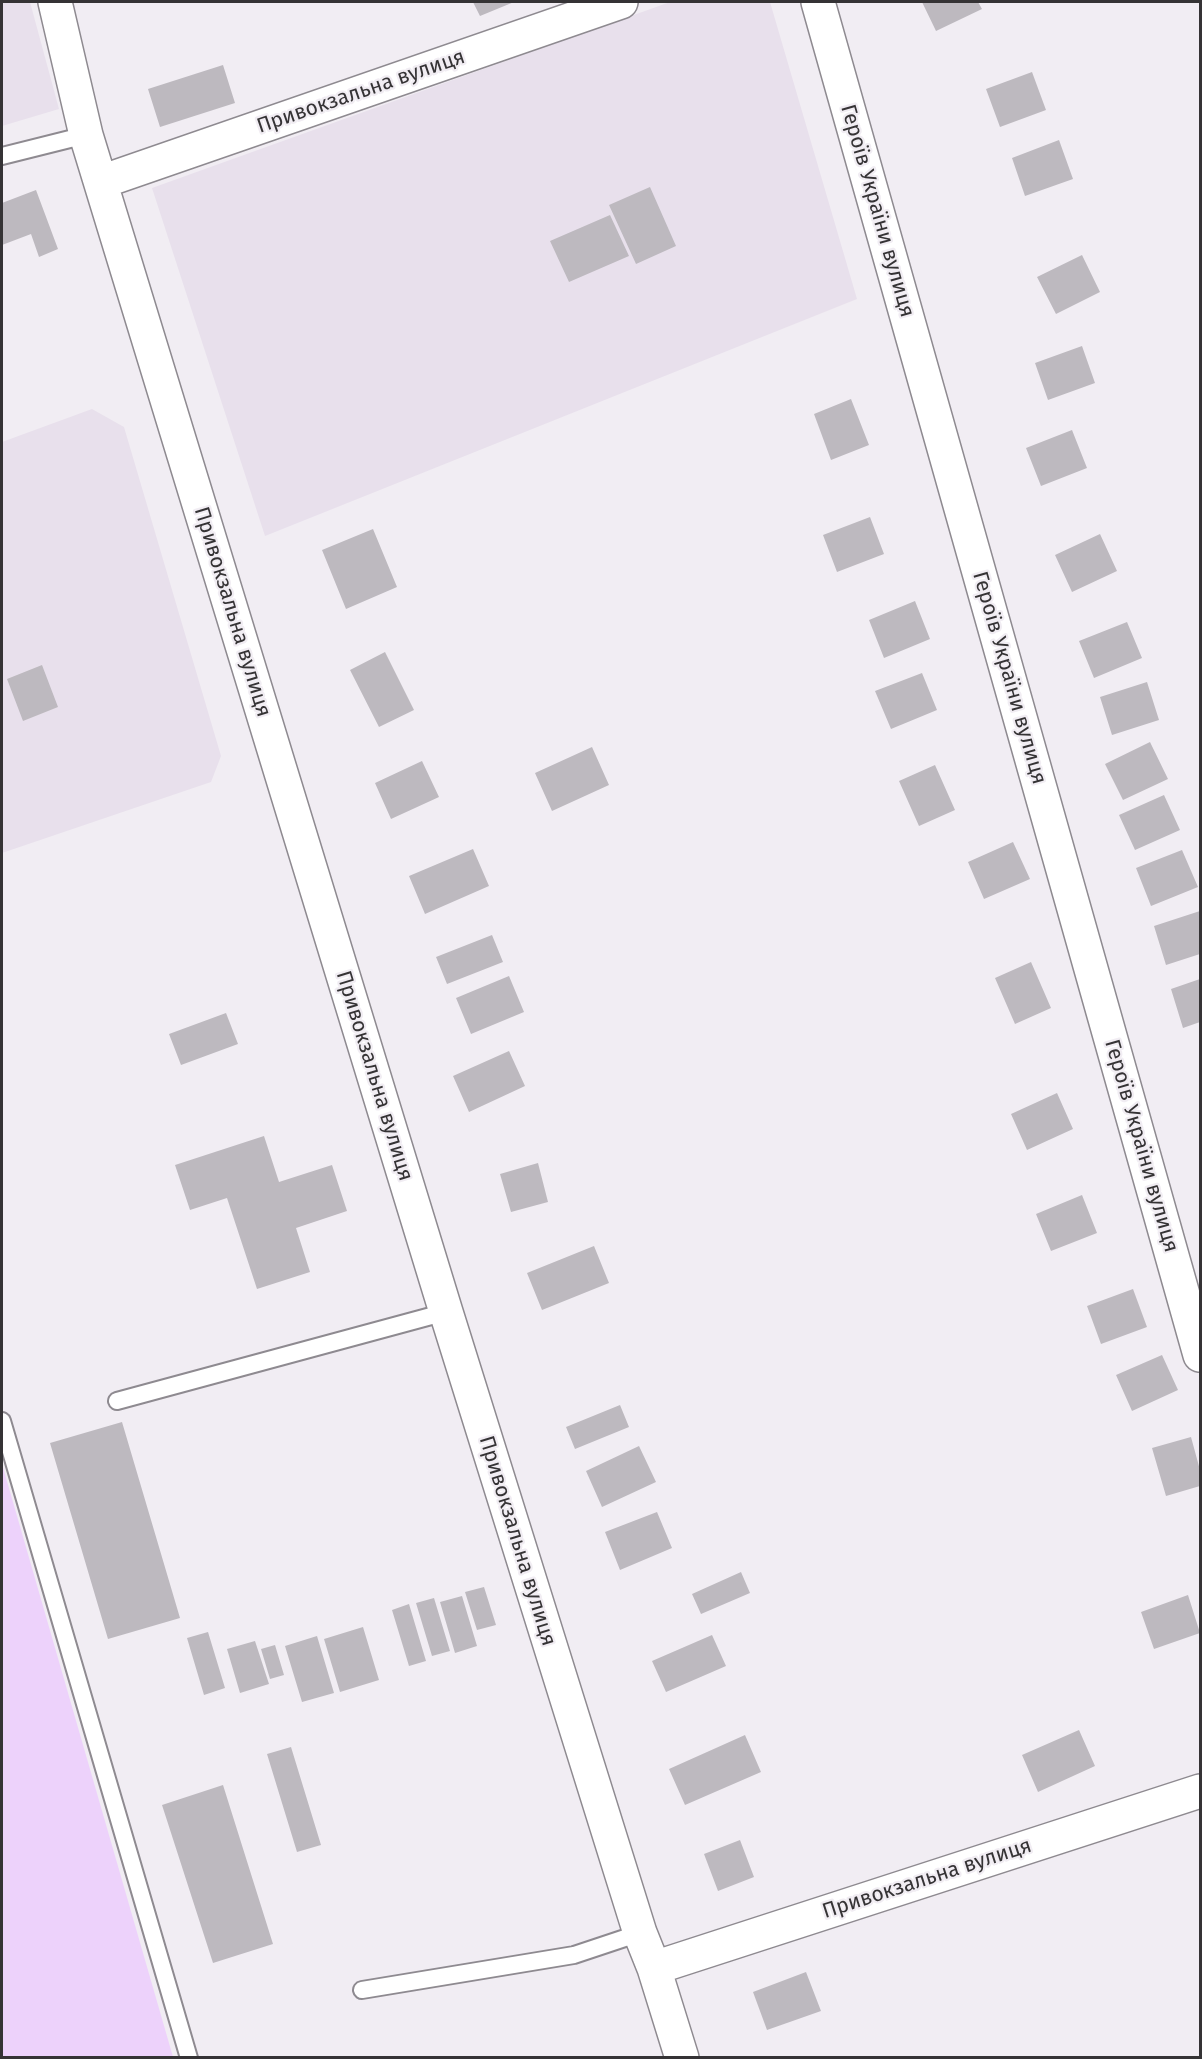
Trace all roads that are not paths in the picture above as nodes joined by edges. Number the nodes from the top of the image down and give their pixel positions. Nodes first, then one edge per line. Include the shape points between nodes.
1 (55, 2) edge
2 (621, 2) edge
3 (818, 2) edge
4 (86, 135) junction
5 (2, 156) edge
6 (100, 182) junction
7 (446, 1312) junction
8 (1200, 1355) edge
9 (117, 1401) dead end
10 (2, 1421) edge
11 (1200, 1791) edge
12 (640, 1933) junction
13 (654, 1968) junction
14 (362, 1990) dead end
15 (189, 2058) edge
16 (681, 2058) edge

1 - 4 street, Привокзальна вулиця
2 - 6 street, Привокзальна вулиця
3 - 8 street, Героїв України вулиця
4 - 5 lane
4 - 6 street, Привокзальна вулиця
6 - 7 street, Привокзальна вулиця
7 - 9 lane
7 - 12 street, Привокзальна вулиця
10 - 15 lane
11 - 13 street, Привокзальна вулиця
12 - 13 street, Привокзальна вулиця
12 - 14 lane via 574,1955
13 - 16 street, Привокзальна вулиця

